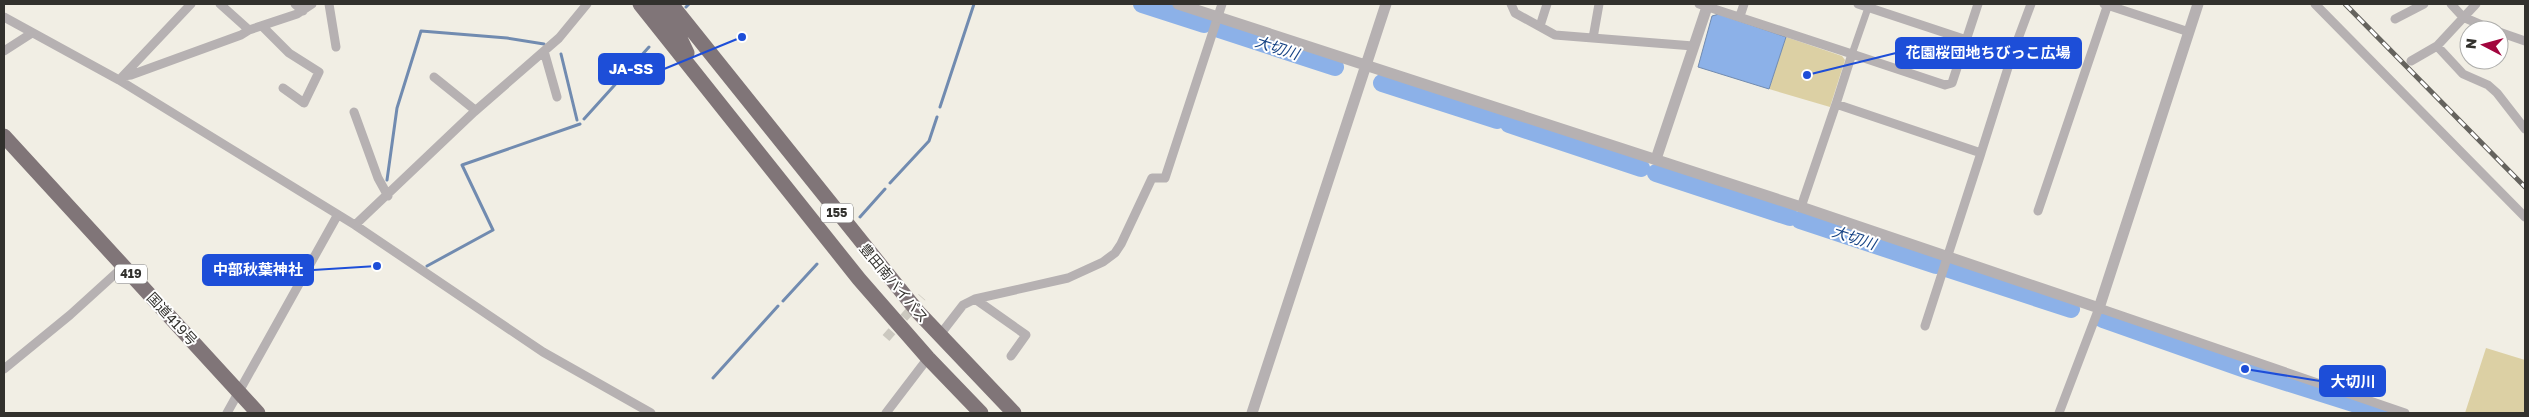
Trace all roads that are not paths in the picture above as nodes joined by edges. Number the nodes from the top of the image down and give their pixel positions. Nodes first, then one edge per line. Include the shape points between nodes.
1 (191, 4) edge
2 (220, 4) edge
3 (295, 4) edge
4 (312, 4) edge
5 (329, 4) edge
6 (587, 4) edge
7 (640, 4) edge
8 (656, 4) edge
9 (671, 4) edge
10 (1178, 4) edge
11 (1222, 4) edge
12 (1386, 4) edge
13 (1511, 4) edge
14 (1546, 4) edge
15 (1599, 4) edge
16 (1705, 4) edge
17 (1744, 4) edge
18 (1858, 4) edge
19 (1978, 4) edge
20 (2031, 4) edge
21 (2106, 4) edge
22 (2198, 4) edge
23 (2314, 4) edge
24 (2424, 4) edge
25 (2451, 4) edge
26 (2476, 4) edge
27 (1869, 6) edge
28 (303, 11) junction
29 (1740, 16) junction
30 (4, 17) edge
31 (1218, 17) junction
32 (2463, 17) junction
33 (2395, 19) dead end
34 (2470, 20) edge
35 (262, 26) junction
36 (1540, 26) junction
37 (249, 30) junction
38 (2189, 32) junction
39 (32, 33) junction
40 (2509, 35) edge
41 (1593, 38) junction
42 (1967, 40) junction
43 (2525, 41) edge
44 (1693, 46) junction
45 (2437, 46) junction
46 (336, 47) dead end
47 (4, 51) edge
48 (544, 51) junction
49 (1852, 54) junction
50 (2012, 55) junction
51 (2411, 61) dead end
52 (1367, 65) junction
53 (434, 77) dead end
54 (121, 78) junction
55 (701, 81) junction
56 (283, 88) dead end
57 (557, 97) dead end
58 (1836, 104) junction
59 (475, 110) junction
60 (354, 112) dead end
61 (2525, 129) edge
62 (4, 136) edge
63 (1981, 153) junction
64 (1656, 159) junction
65 (388, 196) junction
66 (1801, 207) junction
67 (2038, 211) dead end
68 (337, 216) junction
69 (2525, 217) edge
70 (355, 225) junction
71 (1949, 256) junction
72 (124, 266) junction
73 (976, 299) junction
74 (2099, 308) junction
75 (1925, 326) dead end
76 (940, 336) junction
77 (1011, 356) dead end
78 (928, 358) junction
79 (4, 369) edge
80 (976, 375) junction
81 (238, 391) junction
82 (977, 412) edge
83 (227, 413) edge
84 (258, 413) edge
85 (651, 413) edge
86 (886, 413) edge
87 (999, 413) edge
88 (1014, 413) edge
89 (1252, 413) edge
90 (2058, 413) edge
91 (2404, 413) edge

1 - 54 street
2 - 37 street
3 - 28 street
4 - 28 street
5 - 46 street
6 - 48 street via 568,29
7 - 55 highway, 豊田南バイパス / 155
8 - 55 highway, 155 via 678,34
9 - 76 highway, 豊田南バイパス / 155 via 877,263
10 - 31 street
11 - 31 street
12 - 52 street
13 - 36 street via 1515,13
14 - 36 street
15 - 41 street
16 - 29 street
16 - 44 street
17 - 29 street
18 - 27 street
19 - 42 street
20 - 50 street
21 - 38 street
21 - 67 street
22 - 38 street
23 - 69 street
24 - 33 street
25 - 32 street
26 - 32 street
27 - 42 street
27 - 49 street
28 - 35 street
29 - 49 street
30 - 39 street
31 - 52 street
31 - 73 street via 1165,178 1152,178 1115,253 1068,278
32 - 34 street
32 - 45 street
35 - 37 street
35 - 56 street via 289,53 319,72 304,103
36 - 41 street via 1555,35
37 - 54 street
38 - 74 street
39 - 47 street
39 - 54 street
40 - 43 street
41 - 44 street
42 - 49 street via 1952,83 1945,85
42 - 50 street
44 - 64 street
45 - 51 street
45 - 61 street via 2463,74 2488,85 2497,93
48 - 57 street
48 - 59 street
49 - 58 street
50 - 63 street
52 - 64 street
52 - 89 street
53 - 59 street
54 - 68 street
55 - 78 highway, 豊田南バイパス / 155 via 859,279
58 - 63 street
58 - 66 street
59 - 65 street
60 - 65 street via 378,178
62 - 72 highway, 国道419号 / 419
63 - 71 street
64 - 66 street
65 - 70 street
66 - 71 street
68 - 70 street
68 - 81 street
70 - 85 street via 543,352
71 - 74 street
71 - 75 street
72 - 79 street
72 - 81 highway, 国道419号 / 419
73 - 76 street via 963,305
73 - 77 street via 1026,336
74 - 90 street
74 - 91 street
76 - 80 highway, 豊田南バイパス / 155
78 - 82 highway, 豊田南バイパス / 155
78 - 86 street
80 - 87 highway
80 - 88 highway, 豊田南バイパス / 155
81 - 83 street
81 - 84 highway, 国道419号 / 419

